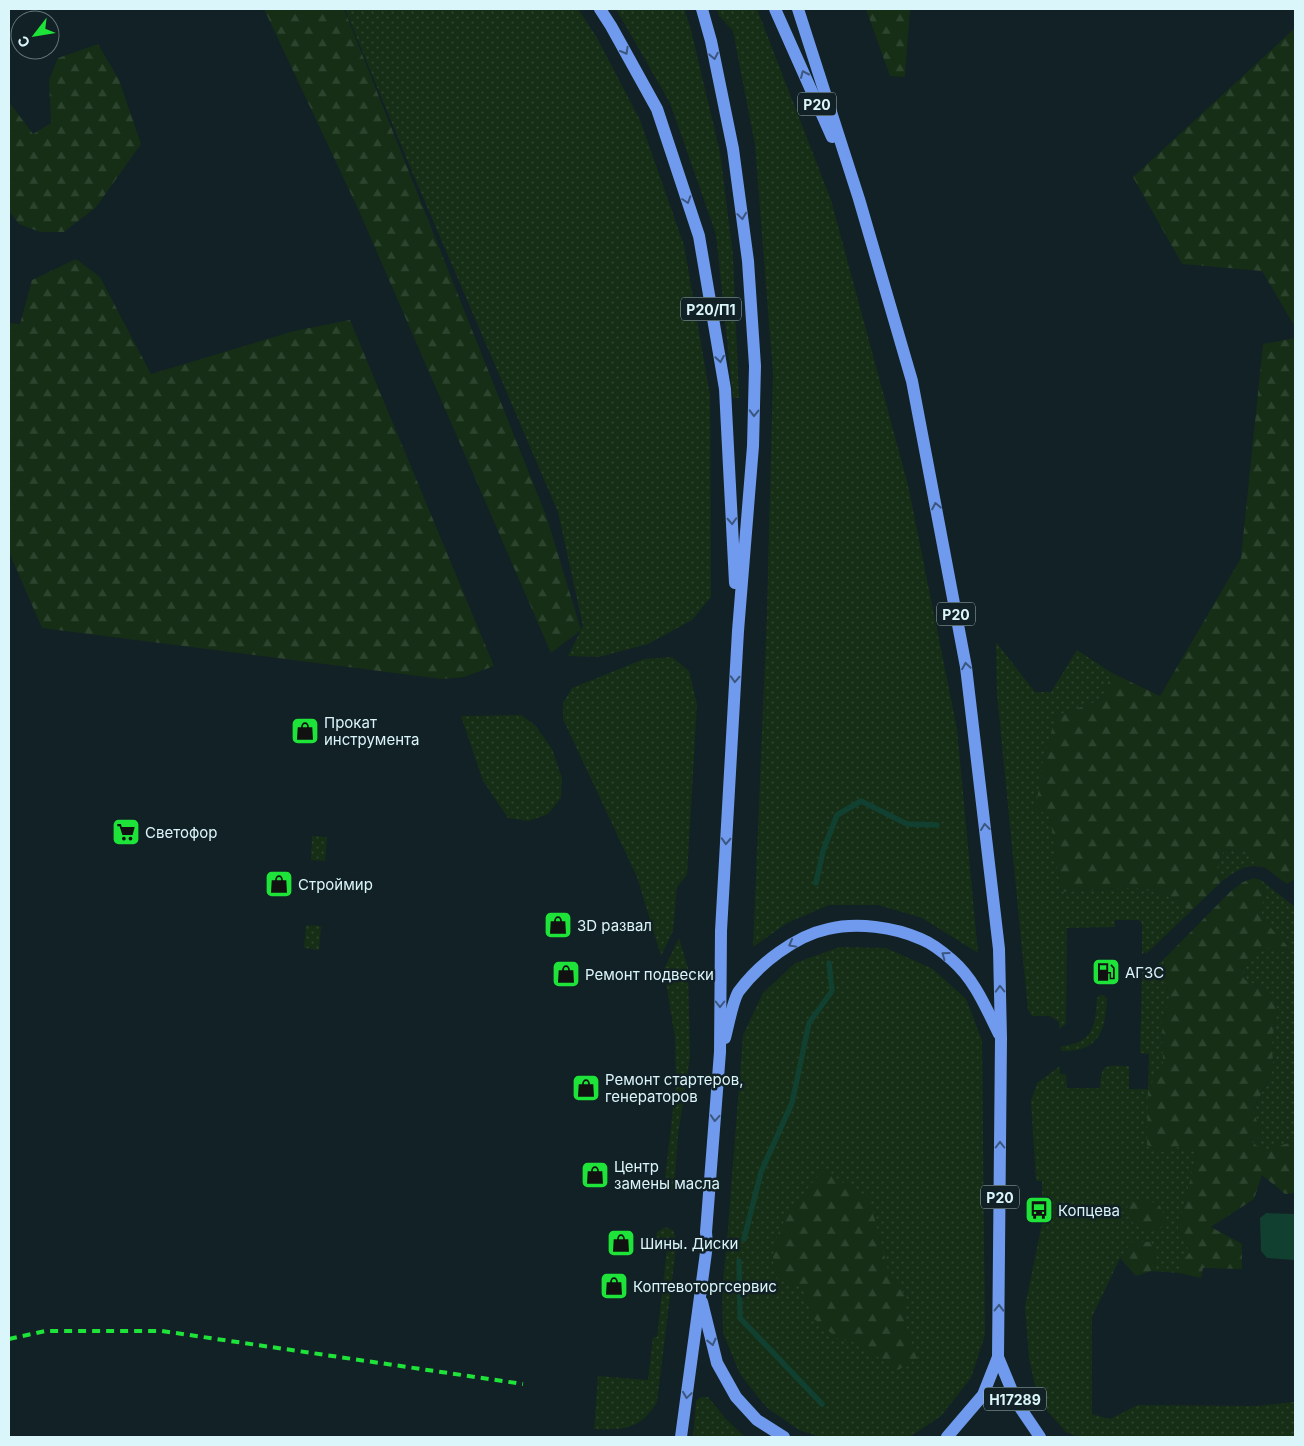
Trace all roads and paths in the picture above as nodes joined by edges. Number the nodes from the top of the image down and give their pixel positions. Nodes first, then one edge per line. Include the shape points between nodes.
1 (600, 9) edge
2 (702, 9) edge
3 (775, 9) edge
4 (798, 9) edge
5 (859, 199) junction
6 (738, 631) junction
7 (1000, 1038) junction
8 (720, 1052) junction
9 (700, 1294) junction
10 (998, 1357) junction
11 (681, 1437) edge
12 (784, 1437) edge
13 (947, 1437) edge
14 (1040, 1437) edge

1 -> 6 main road, Р20/П1 via 657,109 699,236 725,389
2 -> 6 main road, Р20 via 733,149 748,261 755,366 754,446
5 -> 3 main road, Р20
4 - 5 main road
7 -> 5 main road, Р20 via 999,949 966,667 912,381
6 -> 8 main road, Р20 via 720,936
7 -> 8 main road, Р20 via 977,990 953,961 923,939 893,930 861,926 828,929 793,943 765,962 738,992
10 -> 7 main road, Р20
8 -> 9 main road, Р20 via 707,1245
9 -> 11 main road, Р20
9 -> 12 main road, Р20 via 717,1363 736,1397 757,1420
10 - 13 main road, Р20 via 983,1394
10 - 14 main road, Н17289 via 1017,1403

